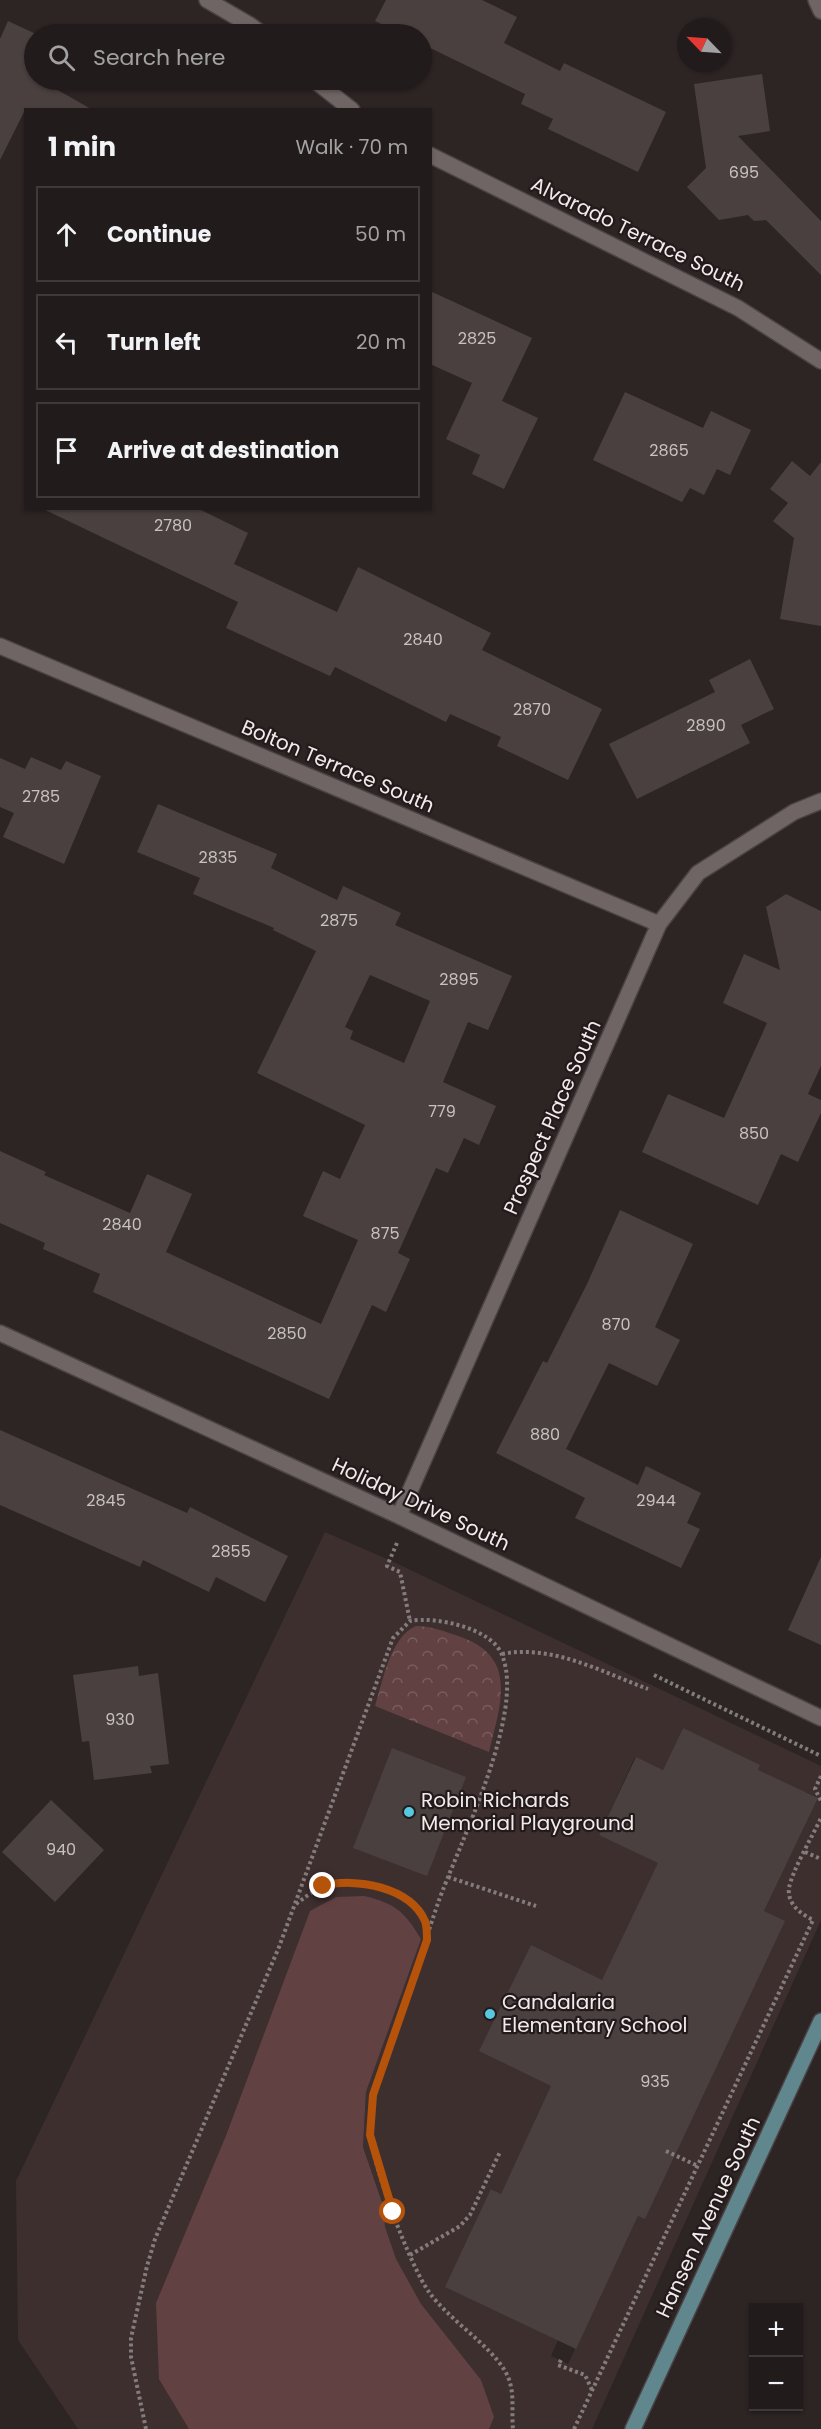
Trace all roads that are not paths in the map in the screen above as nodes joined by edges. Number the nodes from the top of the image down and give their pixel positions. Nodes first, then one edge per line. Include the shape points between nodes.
1 (207, 0) edge
2 (816, 0) edge
3 (821, 11) edge
4 (248, 24) edge
5 (327, 90) edge
6 (349, 108) edge
7 (432, 156) edge
8 (821, 361) edge
9 (0, 646) edge
10 (821, 801) edge
11 (659, 924) junction
12 (0, 1333) edge
13 (403, 1518) junction
14 (821, 1718) edge
15 (821, 2022) edge
16 (633, 2429) edge

1 - 4 street
2 - 3 street
5 - 6 street
7 - 8 street, Alvarado Terrace South via 738,308
9 - 11 street, Bolton Terrace South
10 - 11 street, Prospect Place South via 794,812 698,873
11 - 13 street, Prospect Place South
12 - 13 street, Holiday Drive South
13 - 14 street, Holiday Drive South
15 - 16 street, Hansen Avenue South

